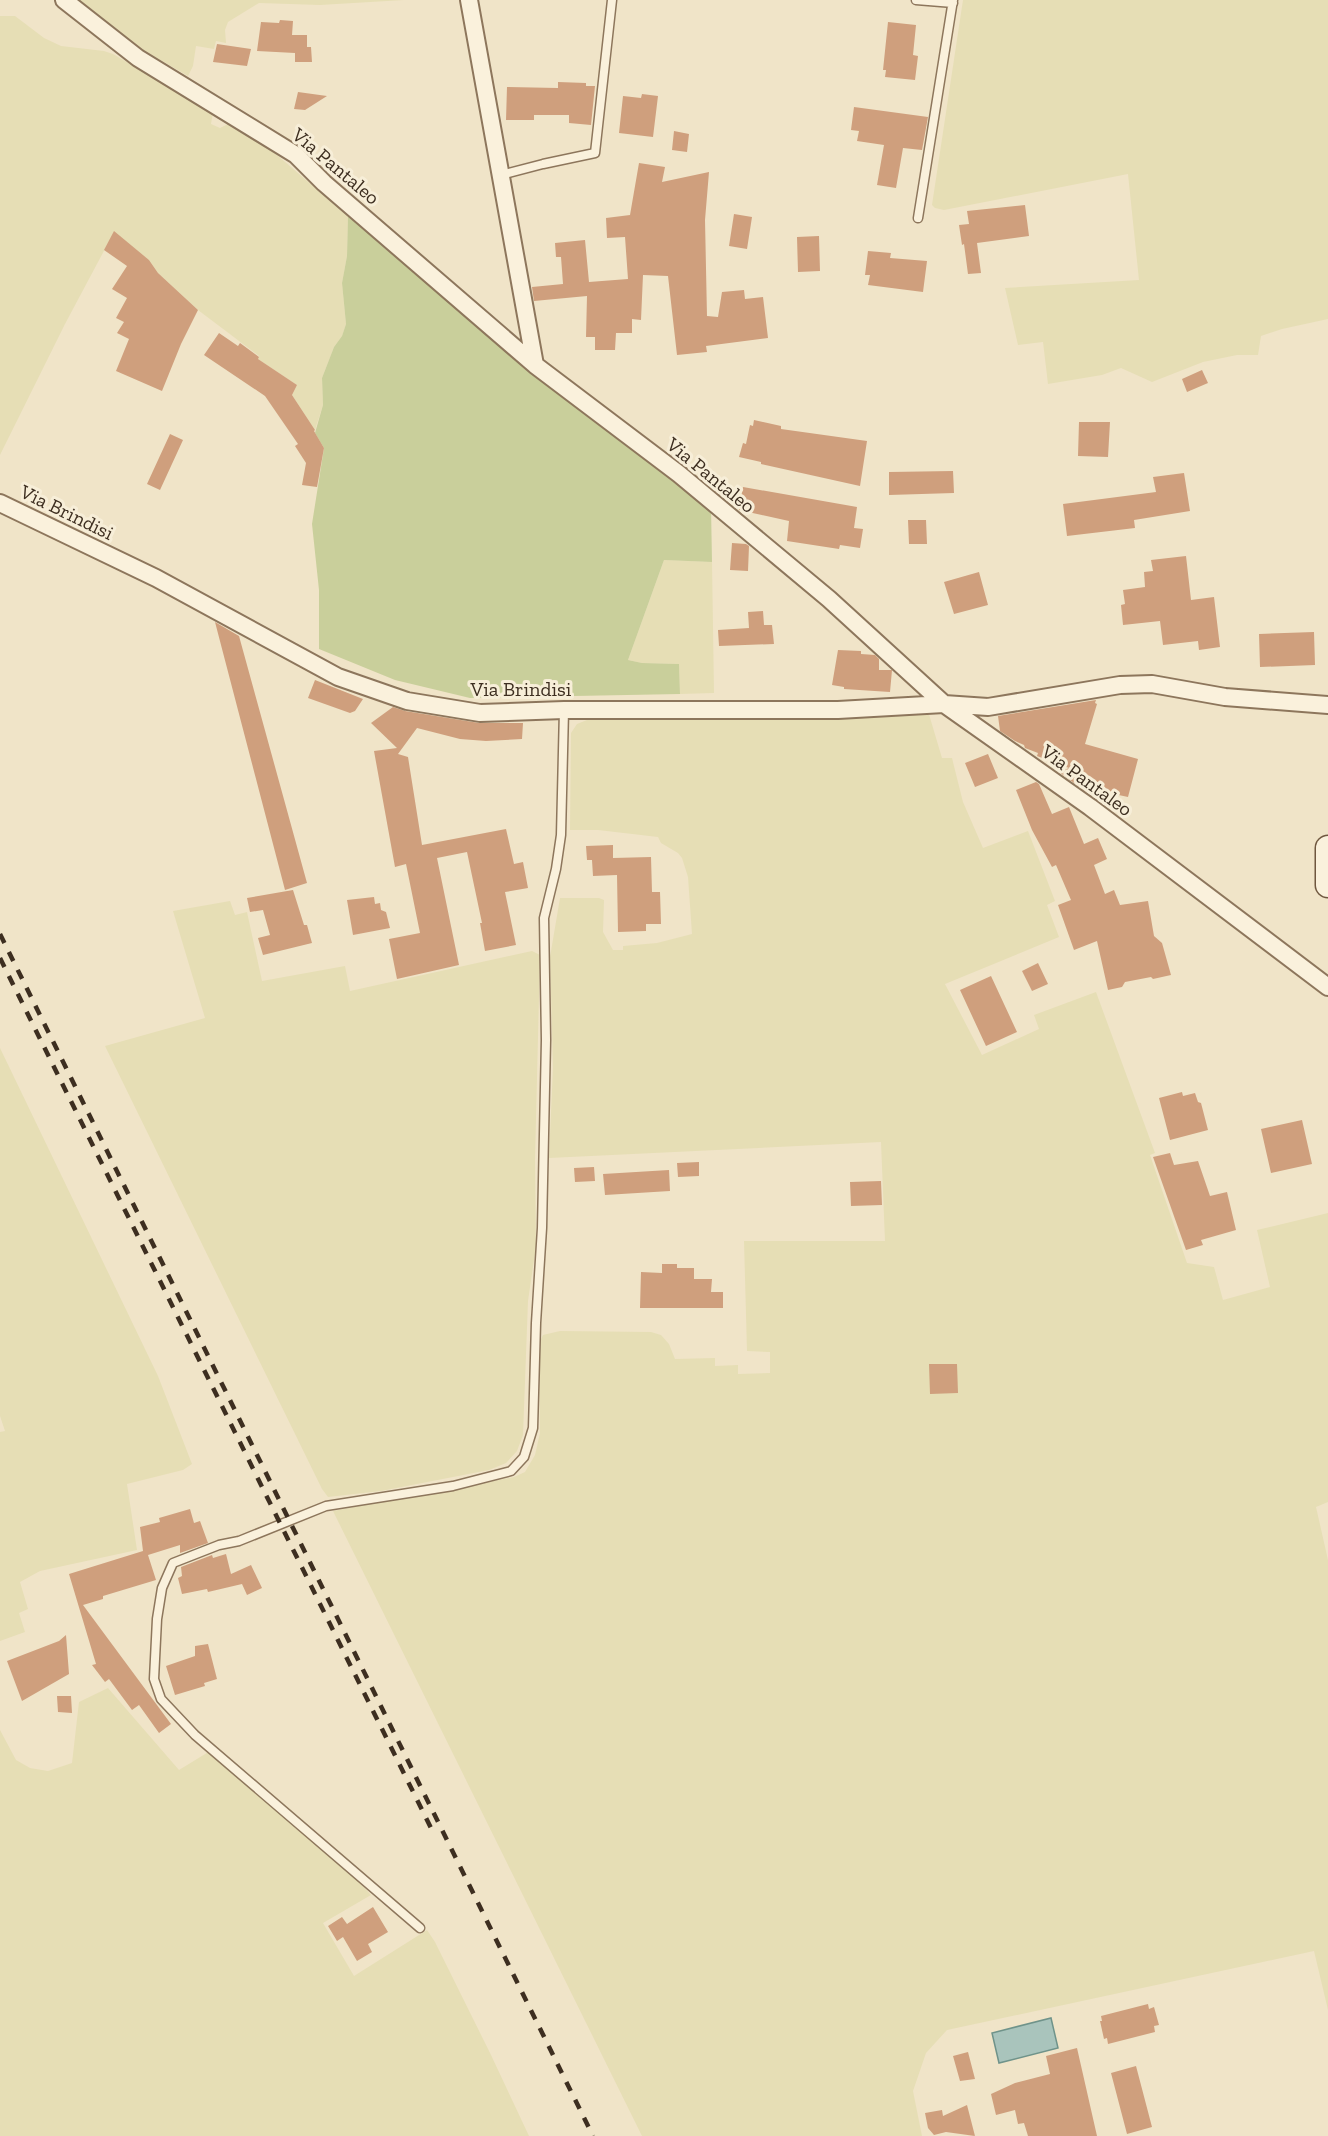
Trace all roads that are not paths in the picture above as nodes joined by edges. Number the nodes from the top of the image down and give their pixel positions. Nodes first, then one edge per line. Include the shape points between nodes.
1 (64, 0) edge
2 (469, 0) edge
3 (612, 0) edge
4 (916, 0) edge
5 (953, 2) edge
6 (501, 175) junction
7 (918, 218) dead end
8 (535, 366) junction
9 (0, 503) edge
10 (944, 704) junction
11 (1328, 705) edge
12 (564, 710) junction
13 (1328, 848) edge
14 (1328, 885) edge
15 (1328, 987) edge
16 (420, 1929) dead end

1 - 8 street, Via Pantaleo via 138,58 296,155
2 - 6 street
3 - 6 lane via 595,153
4 - 5 lane
5 - 7 lane
6 - 8 street
8 - 10 street, Via Pantaleo via 679,474 829,599
9 - 12 street, Via Brindisi via 156,578 338,677 407,701 480,714
10 - 11 street, Via Brindisi via 988,707 1120,685 1152,684 1225,697
10 - 12 street, Via Brindisi via 838,710
10 - 15 street, Via Pantaleo via 1090,807
12 - 16 lane via 561,836 544,918 542,1228 533,1428 524,1457 511,1471 453,1486 326,1506 173,1563 162,1588 157,1619 154,1679 161,1699 195,1735
13 - 14 main road

